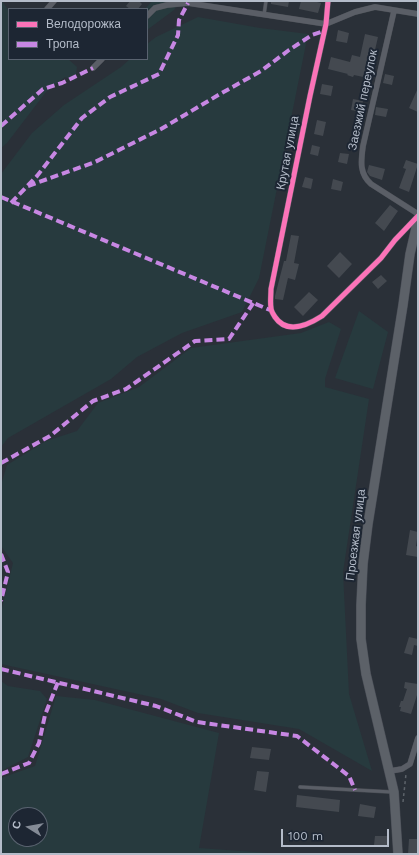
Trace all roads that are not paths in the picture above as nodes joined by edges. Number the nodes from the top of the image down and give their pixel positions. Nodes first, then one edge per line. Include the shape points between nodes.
1 (266, 1) edge
2 (328, 1) edge
3 (188, 2) edge
4 (394, 11) junction
5 (418, 14) edge
6 (148, 15) edge
7 (264, 15) junction
8 (326, 24) junction
9 (101, 60) edge
10 (93, 68) dead end
11 (418, 215) edge
12 (418, 219) edge
13 (418, 738) edge
14 (390, 771) junction
15 (300, 786) dead end
16 (394, 792) junction
17 (398, 854) edge

1 - 7 lane
2 - 8 street, Крутая улица
3 - 6 street via 155,8
3 - 7 street
4 - 5 street
4 - 8 street via 375,8 355,12
4 - 11 street, Заезжий переулок via 360,165 365,178 371,184
7 - 8 street
8 - 11 street, Крутая улица via 272,281 270,310 278,322 287,327 297,327 312,323 322,316 381,258
9 - 10 street
12 - 14 main road, Проезжая улица via 410,254 363,564 361,639 366,674
13 - 14 street via 410,764 402,769
14 - 16 main road, Проезжая улица
15 - 16 lane
16 - 17 main road, Проезжая улица

